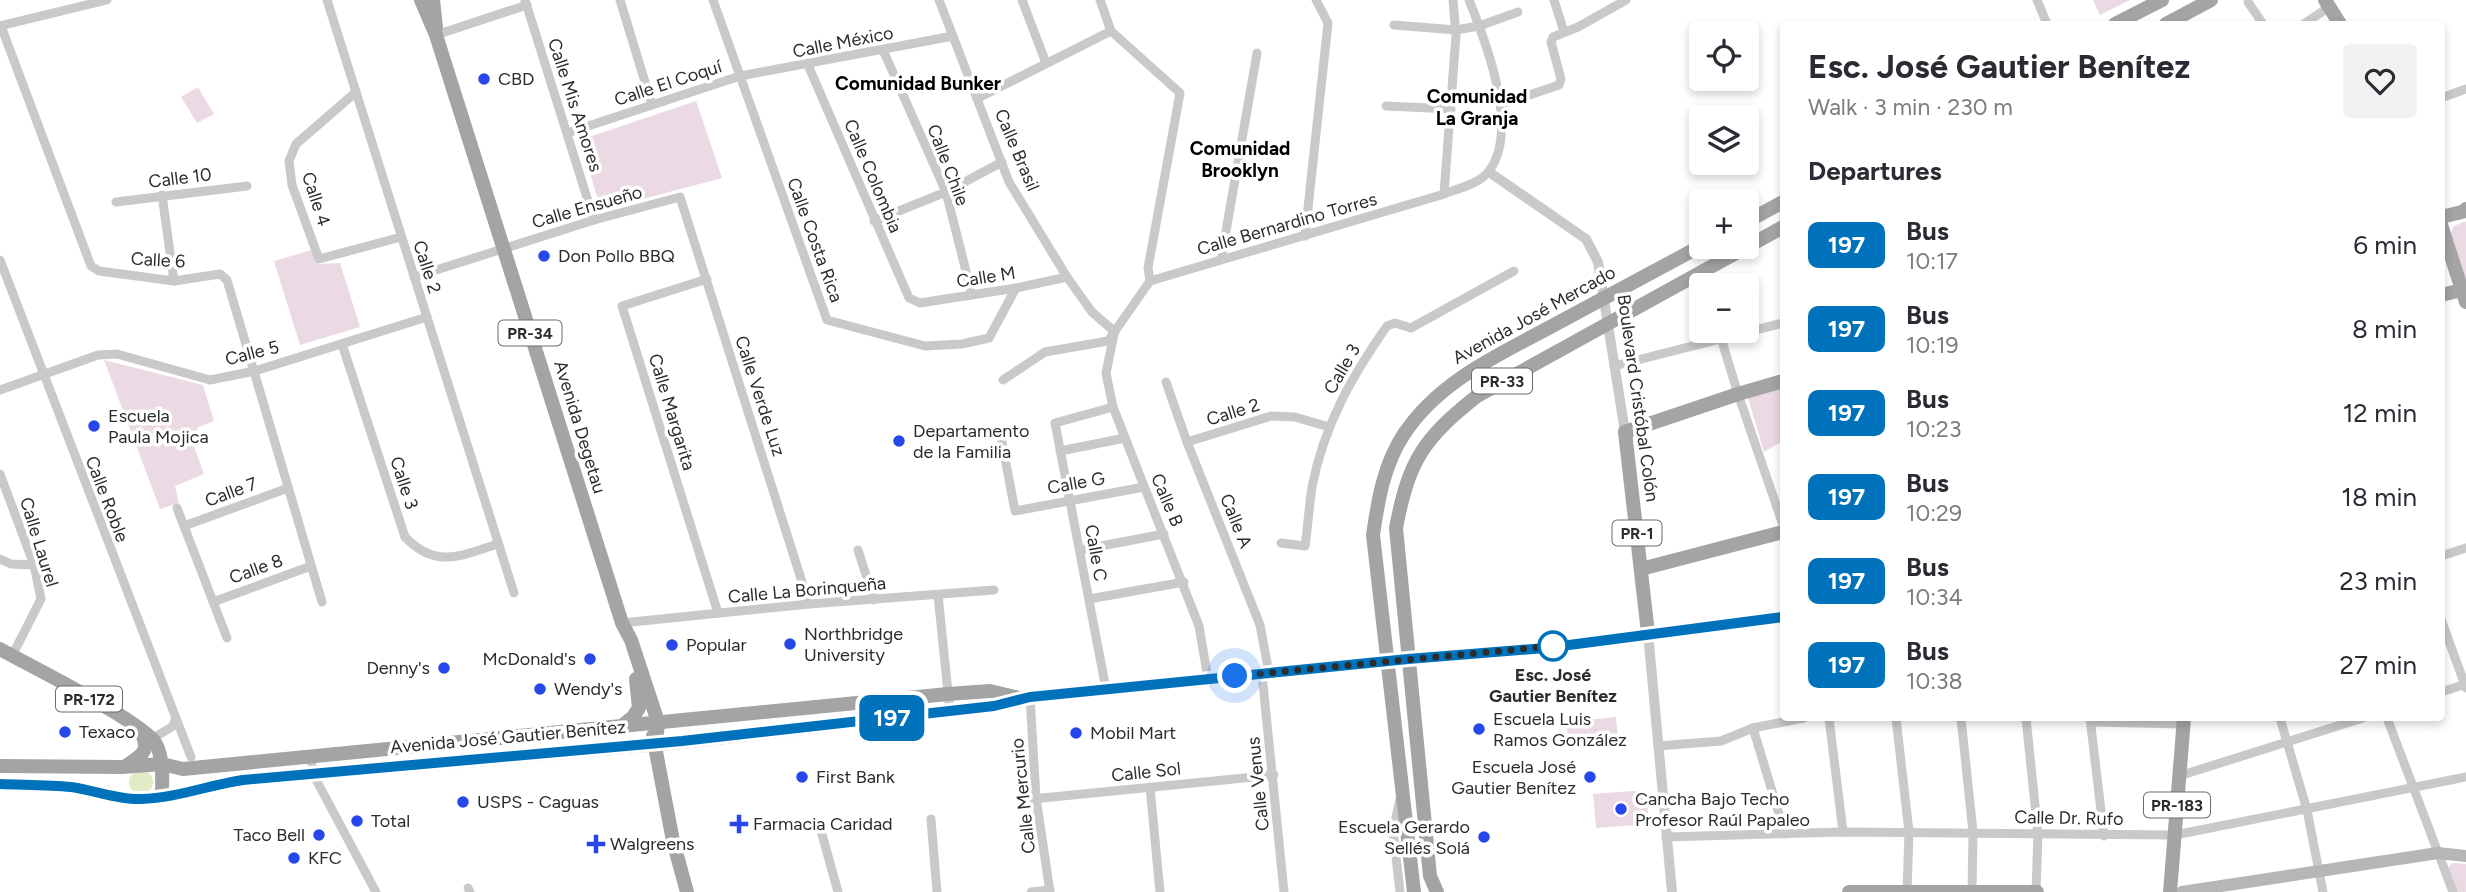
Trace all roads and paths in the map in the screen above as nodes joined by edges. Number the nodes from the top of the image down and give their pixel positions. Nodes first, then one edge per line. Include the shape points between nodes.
1 (107, 0) edge
2 (327, 0) edge
3 (421, 0) edge
4 (433, 0) edge
5 (620, 0) edge
6 (713, 0) edge
7 (939, 0) edge
8 (1022, 0) edge
9 (1100, 0) edge
10 (1316, 0) edge
11 (1453, 0) edge
12 (1469, 0) edge
13 (1554, 0) edge
14 (1626, 0) edge
15 (2037, 0) edge
16 (2162, 0) edge
17 (2211, 0) edge
18 (2248, 2) dead end
19 (526, 3) edge
20 (2327, 4) edge
21 (1518, 12) dead end
22 (2046, 21) edge
23 (2121, 21) edge
24 (2172, 21) edge
25 (2261, 21) edge
26 (2307, 21) edge
27 (2338, 21) edge
28 (1394, 25) dead end
29 (1, 26) edge
30 (1479, 26) junction
31 (1456, 30) junction
32 (1111, 31) junction
33 (1564, 32) junction
34 (436, 35) junction
35 (953, 36) junction
36 (883, 50) junction
37 (1257, 53) dead end
38 (1046, 62) junction
39 (808, 65) junction
40 (740, 76) junction
41 (2466, 89) edge
42 (356, 92) junction
43 (2445, 97) edge
44 (978, 98) junction
45 (1502, 104) junction
46 (652, 105) junction
47 (1386, 106) dead end
48 (1451, 109) junction
49 (567, 133) junction
50 (1002, 162) junction
51 (1489, 172) junction
52 (247, 186) dead end
53 (946, 192) junction
54 (1444, 194) junction
55 (162, 195) junction
56 (680, 197) joint
57 (116, 202) dead end
58 (1780, 204) edge
59 (2465, 212) edge
60 (1759, 215) edge
61 (2445, 216) edge
62 (594, 220) junction
63 (874, 221) junction
64 (1780, 229) edge
65 (1305, 236) junction
66 (401, 237) junction
67 (2445, 237) edge
68 (504, 249) junction
69 (1689, 252) edge
70 (0, 260) edge
71 (1221, 260) junction
72 (1514, 271) dead end
73 (414, 277) junction
74 (1067, 277) junction
75 (707, 279) junction
76 (174, 281) junction
77 (1150, 281) junction
78 (1016, 288) junction
79 (972, 295) junction
80 (2445, 295) edge
81 (2464, 296) edge
82 (909, 298) joint
83 (1605, 298) junction
84 (427, 317) junction
85 (1609, 324) junction
86 (1780, 324) edge
87 (1759, 329) edge
88 (1115, 332) junction
89 (1702, 343) edge
90 (1723, 343) edge
91 (342, 344) junction
92 (1614, 366) junction
93 (255, 371) junction
94 (43, 374) junction
95 (1003, 380) dead end
96 (1166, 382) dead end
97 (1780, 382) edge
98 (0, 390) edge
99 (1738, 394) junction
100 (1113, 407) junction
101 (1329, 427) junction
102 (1000, 432) dead end
103 (1625, 432) junction
104 (1125, 438) junction
105 (1187, 443) junction
106 (1060, 451) junction
107 (0, 474) edge
108 (1144, 487) junction
109 (288, 488) junction
110 (1071, 500) junction
111 (177, 508) dead end
112 (1780, 516) edge
113 (184, 526) junction
114 (1780, 533) edge
115 (1164, 534) junction
116 (1281, 543) dead end
117 (498, 544) junction
118 (2466, 548) edge
119 (858, 550) dead end
120 (1080, 550) junction
121 (2445, 555) edge
122 (0, 558) edge
123 (34, 565) junction
124 (311, 566) junction
125 (1641, 569) junction
126 (1184, 582) junction
127 (994, 590) dead end
128 (514, 593) dead end
129 (938, 594) junction
130 (1088, 599) junction
131 (874, 600) junction
132 (212, 602) junction
133 (322, 602) dead end
134 (809, 604) junction
135 (718, 613) junction
136 (1780, 617) edge
137 (623, 627) junction
138 (2445, 630) edge
139 (1648, 633) junction
140 (226, 638) dead end
141 (6, 652) edge
142 (1408, 659) junction
143 (1387, 661) junction
144 (1266, 673) junction
145 (636, 679) junction
146 (1208, 679) junction
147 (2466, 686) edge
148 (1106, 690) junction
149 (2445, 691) edge
150 (948, 694) junction
151 (1025, 698) junction
152 (950, 712) junction
153 (176, 718) junction
154 (1789, 721) edge
155 (1829, 721) edge
156 (1896, 721) edge
157 (1961, 721) edge
158 (2026, 721) edge
159 (2091, 721) edge
160 (2184, 721) edge
161 (2281, 721) edge
162 (2353, 721) edge
163 (2388, 721) edge
164 (653, 723) junction
165 (623, 726) junction
166 (1753, 728) junction
167 (139, 729) junction
168 (152, 738) junction
169 (656, 743) junction
170 (2288, 743) junction
171 (1658, 746) junction
172 (311, 756) junction
173 (191, 757) dead end
174 (162, 764) junction
175 (0, 766) edge
176 (124, 767) junction
177 (313, 774) junction
178 (1274, 775) junction
179 (2179, 776) junction
180 (2466, 778) edge
181 (0, 784) edge
182 (1150, 787) junction
183 (2415, 788) junction
184 (1402, 790) junction
185 (162, 797) junction
186 (1035, 798) junction
187 (1022, 800) dead end
188 (2307, 810) junction
189 (930, 819) dead end
190 (820, 827) dead end
191 (1843, 832) junction
192 (1909, 832) junction
193 (1973, 832) junction
194 (1785, 834) junction
195 (2038, 834) junction
196 (2175, 835) junction
197 (1666, 836) junction
198 (2104, 836) junction
199 (2438, 853) junction
200 (2466, 856) edge
201 (2320, 872) junction
202 (1050, 891) edge
203 (376, 892) edge
204 (687, 892) edge
205 (838, 892) edge
206 (937, 892) edge
207 (1031, 892) edge
208 (1160, 892) edge
209 (1284, 892) edge
210 (1400, 892) edge
211 (1415, 892) edge
212 (1437, 892) edge
213 (1672, 892) edge
214 (1849, 892) edge
215 (1907, 892) edge
216 (1972, 892) edge
217 (2036, 892) edge
218 (2170, 892) edge
219 (2182, 892) edge
220 (2323, 892) edge
221 (2453, 892) edge

1 - 29 street
2 - 42 street, Calle 2
3 - 34 main road, Avenida Degetau / PR-34
4 - 34 main road, Avenida Degetau / PR-34
5 - 46 street
6 - 40 street, Calle Costa Rica
7 - 35 street, Calle Brasil
8 - 38 street
9 - 32 street
10 - 65 street via 1328,23
11 - 31 street
12 - 30 street
13 - 33 street
14 - 33 street
15 - 22 street
16 - 23 main road
17 - 24 main road
18 - 25 street
19 - 34 street
19 - 49 street, Calle Mis Amores
20 - 26 street
20 - 27 main road
21 - 30 street
28 - 31 street
29 - 76 street, Calle 6 via 91,266
30 - 31 street
30 - 45 street
31 - 48 street
32 - 38 street
32 - 77 street via 1180,93 1148,268
33 - 45 street via 1551,42 1559,85
34 - 68 main road, Avenida Degetau / PR-34
35 - 36 street, Calle México
35 - 44 street, Calle Brasil
36 - 39 street, Calle México
36 - 53 street, Calle Chile
37 - 71 street
38 - 44 street
39 - 40 street, Calle México
39 - 63 street, Calle Colombia
40 - 46 street, Calle El Coquí
40 - 78 street, Calle Costa Rica via 827,320 925,346 962,344 989,338
41 - 43 street
42 - 66 street, Calle 2
42 - 66 street, Calle 4 via 296,144 289,161 292,185 320,259
44 - 50 street, Calle Brasil
45 - 51 street via 1498,150
46 - 49 street, Calle El Coquí
47 - 48 street
48 - 54 street
49 - 62 street, Calle Mis Amores
50 - 53 street
50 - 74 street, Calle Brasil
51 - 54 street, Calle Bernardino Torres
51 - 83 street, Boulevard Cristóbal Colón via 1586,239 1598,261
52 - 55 street, Calle 10
53 - 63 street
53 - 79 street, Calle Chile
54 - 65 street, Calle Bernardino Torres
55 - 57 street, Calle 10
55 - 76 street
56 - 62 street, Calle Ensueño
56 - 75 street, Calle Verde Luz
58 - 60 main road
59 - 61 main road
62 - 68 street, Calle Ensueño
63 - 82 street, Calle Colombia
64 - 85 main road, PR-33
65 - 71 street, Calle Bernardino Torres
66 - 73 street, Calle 2
67 - 81 main road
68 - 73 street, Calle Ensueño
68 - 137 main road, Avenida Degetau / PR-34
69 - 83 main road, Avenida José Mercado / PR-33
70 - 94 street, Calle Roble
71 - 77 street, Calle Bernardino Torres
72 - 101 street, Calle 3 via 1411,328 1395,323 1387,326 1354,373
73 - 84 street, Calle 2
74 - 78 street, Calle M
74 - 88 street, Calle Brasil via 1092,312
75 - 134 street, Calle Verde Luz
75 - 135 street, Calle Margarita via 622,306
76 - 93 street, Calle 6 via 220,274 227,280
77 - 88 street
78 - 79 street, Calle M
79 - 82 street, Calle M via 920,303
80 - 81 main road
83 - 85 street, Boulevard Cristóbal Colón
83 - 143 main road, Avenida José Mercado / PR-33 via 1466,372 1446,387 1403,435 1385,473 1373,535
84 - 91 street, Calle 5
84 - 117 street, Calle 2
85 - 92 street, Boulevard Cristóbal Colón
85 - 142 main road, PR-33 via 1477,396 1428,441 1412,465 1396,527
86 - 87 street
88 - 95 street via 1108,341 1045,352
88 - 100 street, Calle B via 1107,373
89 - 92 street
90 - 99 street
91 - 93 street, Calle 5
91 - 117 street, Calle 3 via 405,537 436,557
92 - 103 street, Boulevard Cristóbal Colón
93 - 94 street, Calle 5 via 210,380 117,354 98,355
93 - 109 street, Calle 6
94 - 98 street, Calle 5
94 - 153 street, Calle Roble
96 - 105 street, Calle A
97 - 99 main road
99 - 103 main road
99 - 112 street
100 - 104 street, Calle B
100 - 106 street, Calle C via 1055,423
101 - 105 street, Calle 2 via 1271,416
101 - 116 street, Calle 3 via 1312,486 1305,546
102 - 110 street, Calle G via 1015,510
103 - 125 main road, Boulevard Cristóbal Colón / PR-1
104 - 106 street
104 - 108 street, Calle B
105 - 144 street, Calle A via 1260,625
106 - 110 street, Calle C
107 - 123 street, Calle Laurel
108 - 110 street, Calle G
108 - 115 street, Calle B
109 - 113 street, Calle 7
109 - 124 street, Calle 6
110 - 120 street, Calle C
111 - 113 street, Calle 8
113 - 132 street, Calle 8
114 - 125 main road, PR-1
115 - 120 street
115 - 126 street, Calle B
117 - 128 street, Calle 2
118 - 121 street
119 - 131 street
120 - 130 street, Calle C
122 - 123 street via 11,564
123 - 141 street, Calle Laurel via 40,599
124 - 132 street, Calle 8
124 - 133 street, Calle 6
125 - 139 main road, Boulevard Cristóbal Colón / PR-1
126 - 130 street
126 - 146 street, Calle B via 1199,626
127 - 129 street, Calle La Borinqueña
129 - 131 street, Calle La Borinqueña
129 - 150 street
130 - 148 street, Calle C
131 - 134 street, Calle La Borinqueña
132 - 140 street, Calle 8
134 - 135 street, Calle La Borinqueña
135 - 137 street, Calle La Borinqueña
136 - 139 main road, Avenida José Gautier Benítez
137 - 145 main road, Avenida Degetau / PR-34
137 - 164 main road, Avenida Degetau / PR-34 via 631,640
138 - 147 street
139 - 142 main road, Avenida José Gautier Benítez via 1546,648
139 - 171 street, Boulevard Cristóbal Colón
141 - 167 main road, PR-172
142 - 143 main road, Avenida José Gautier Benítez
142 - 212 main road, PR-33 via 1430,876
143 - 144 main road, Avenida José Gautier Benítez
143 - 184 main road, Avenida José Mercado / PR-33
144 - 146 main road, Avenida José Gautier Benítez
144 - 178 street, Calle Venus
145 - 164 main road, Avenida Degetau / PR-34
145 - 165 main road via 639,708
146 - 148 main road, Avenida José Gautier Benítez
147 - 149 street
148 - 151 main road, Avenida José Gautier Benítez
150 - 151 main road, Avenida José Gautier Benítez via 990,691
150 - 152 street
150 - 164 main road, Avenida José Gautier Benítez
151 - 152 main road, Avenida José Gautier Benítez
151 - 186 street, Calle Mercurio
152 - 169 main road, Avenida José Gautier Benítez
153 - 168 street via 173,726
153 - 173 street, Calle Roble
154 - 166 street
155 - 191 street
156 - 192 street
157 - 193 street
158 - 195 street
159 - 198 street
160 - 179 main road, PR-183
161 - 170 street
162 - 170 street
163 - 183 street
164 - 165 main road, Avenida José Gautier Benítez
164 - 169 main road, Avenida Degetau / PR-34
165 - 172 main road, Avenida José Gautier Benítez
166 - 171 street via 1721,741
166 - 194 street
167 - 168 main road, PR-172
167 - 176 main road via 146,748
168 - 174 main road
169 - 177 main road, Avenida José Gautier Benítez
169 - 204 main road, Avenida Degetau / PR-34
170 - 179 street
170 - 188 street
171 - 197 street, Boulevard Cristóbal Colón
172 - 174 main road, Avenida José Gautier Benítez via 183,769
172 - 177 street
174 - 176 main road, Avenida José Gautier Benítez
174 - 185 main road
175 - 176 main road, Avenida José Gautier Benítez
177 - 185 main road, Avenida José Gautier Benítez via 219,783
177 - 203 street
178 - 182 street, Calle Sol
178 - 209 street, Calle Venus
179 - 196 main road, PR-183
180 - 183 street, Calle Dr. Rufo
181 - 185 main road, Avenida José Gautier Benítez via 71,788 129,799
182 - 186 street, Calle Sol
182 - 208 street
183 - 188 street, Calle Dr. Rufo
183 - 199 street
184 - 210 street via 1393,831
184 - 211 main road, Avenida José Mercado / PR-33
186 - 187 street, Calle Sol
186 - 202 street, Calle Mercurio
188 - 196 street, Calle Dr. Rufo
188 - 201 street
189 - 206 street
190 - 205 street
191 - 192 street, Calle Dr. Rufo
191 - 194 street, Calle Dr. Rufo
192 - 193 street, Calle Dr. Rufo
192 - 215 street
193 - 195 street, Calle Dr. Rufo
193 - 216 street
194 - 197 street, Calle Dr. Rufo
195 - 198 street, Calle Dr. Rufo
195 - 217 street
196 - 198 street, Calle Dr. Rufo
196 - 218 main road, PR-183
197 - 213 street, Boulevard Cristóbal Colón
199 - 200 main road
199 - 201 main road
199 - 221 street
201 - 219 main road
201 - 220 street
202 - 207 street
214 - 215 main road
215 - 216 main road
216 - 217 main road

